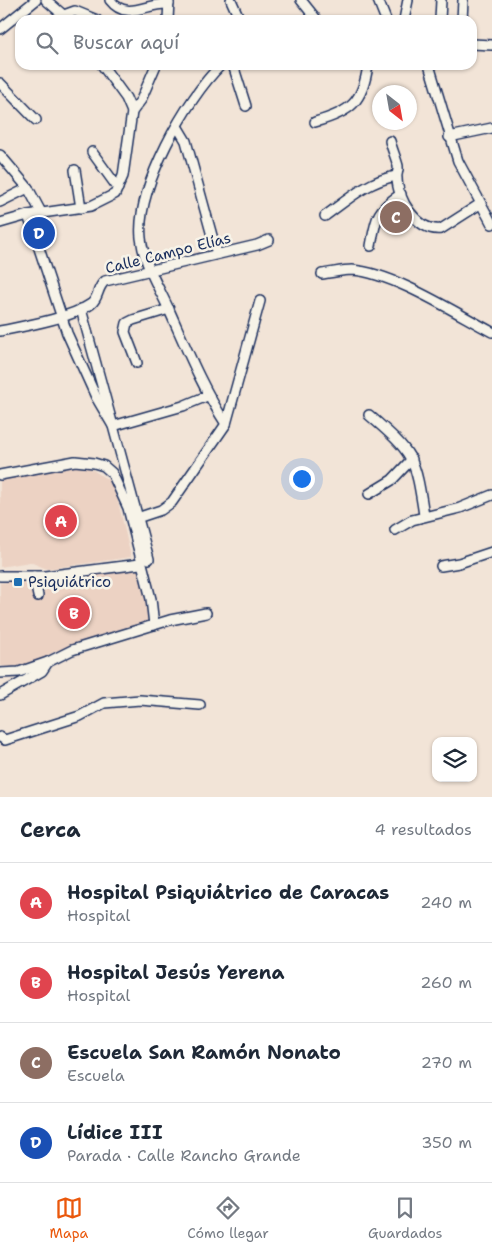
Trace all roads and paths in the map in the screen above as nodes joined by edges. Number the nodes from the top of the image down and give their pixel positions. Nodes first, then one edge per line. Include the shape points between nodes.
1 (36, 0) edge
2 (46, 0) edge
3 (110, 0) edge
4 (231, 0) edge
5 (301, 0) edge
6 (378, 0) edge
7 (408, 0) edge
8 (441, 0) edge
9 (463, 0) edge
10 (169, 2) edge
11 (16, 15) edge
12 (65, 15) edge
13 (70, 15) edge
14 (85, 15) edge
15 (168, 15) edge
16 (238, 15) edge
17 (313, 15) edge
18 (384, 15) edge
19 (405, 15) edge
20 (440, 15) edge
21 (462, 15) edge
22 (15, 16) edge
23 (3, 27) edge
24 (477, 44) edge
25 (492, 45) edge
26 (106, 70) edge
27 (154, 70) edge
28 (216, 70) edge
29 (235, 70) edge
30 (367, 70) edge
31 (431, 70) edge
32 (0, 83) edge
33 (246, 106) dead end
34 (132, 112) junction
35 (36, 120) dead end
36 (315, 122) dead end
37 (177, 126) junction
38 (492, 128) edge
39 (450, 137) junction
40 (390, 140) dead end
41 (92, 152) dead end
42 (0, 155) edge
43 (76, 170) dead end
44 (396, 176) junction
45 (28, 188) junction
46 (118, 188) junction
47 (401, 194) junction
48 (0, 202) edge
49 (480, 204) junction
50 (81, 208) junction
51 (42, 214) junction
52 (28, 215) junction
53 (325, 216) dead end
54 (0, 223) edge
55 (492, 224) edge
56 (269, 240) dead end
57 (371, 246) dead end
58 (217, 254) junction
59 (149, 272) junction
60 (322, 274) dead end
61 (260, 301) dead end
62 (82, 309) junction
63 (169, 309) junction
64 (62, 316) junction
65 (0, 331) edge
66 (492, 332) edge
67 (137, 363) dead end
68 (207, 396) junction
69 (369, 415) dead end
70 (226, 424) junction
71 (113, 426) junction
72 (412, 459) junction
73 (0, 475) edge
74 (369, 494) dead end
75 (492, 495) edge
76 (424, 515) junction
77 (137, 518) junction
78 (395, 530) dead end
79 (492, 552) edge
80 (149, 558) dead end
81 (140, 564) junction
82 (441, 566) dead end
83 (0, 576) edge
84 (34, 576) junction
85 (38, 596) dead end
86 (206, 613) dead end
87 (154, 625) junction
88 (48, 662) junction
89 (0, 672) edge
90 (0, 695) edge
91 (200, 706) dead end
92 (0, 737) edge

1 - 11 street
2 - 12 street
3 - 10 street via 120,10 129,12
4 - 16 street
5 - 17 street
6 - 18 street
7 - 19 street
8 - 20 street
9 - 21 street
10 - 15 street
13 - 14 street via 75,11
22 - 23 street
24 - 25 street
26 - 34 street
27 - 34 street
28 - 37 street
29 - 33 street
30 - 36 street via 360,98 347,110
31 - 39 street
32 - 35 street
34 - 46 street via 126,164
37 - 58 street via 186,142
37 - 59 street via 146,196 141,237
38 - 39 street
39 - 49 street via 458,161
40 - 44 street via 398,166
41 - 46 street
42 - 45 street
43 - 50 street
44 - 47 street
44 - 53 street via 365,187
45 - 48 street
45 - 51 street
46 - 50 street via 109,198
47 - 49 street via 414,218 435,230
47 - 57 street via 377,214
49 - 55 street
50 - 51 street
51 - 52 street
52 - 54 street
52 - 64 street
56 - 58 street, Calle Campo Elías
58 - 59 street, Calle Campo Elías
59 - 62 street, Calle Campo Elías via 105,281 92,303
59 - 63 street
60 - 66 street via 352,270 371,274 409,288
61 - 70 street
62 - 64 street
62 - 71 street
63 - 67 street via 127,324 125,332
63 - 68 street
64 - 65 street
64 - 71 street via 96,397
68 - 70 street
68 - 71 street
69 - 72 street via 404,446
70 - 77 street via 172,502 161,510
71 - 77 street
72 - 74 street via 392,480
72 - 76 street via 417,470
73 - 81 street via 75,461 104,466 112,473 122,492
75 - 76 street via 460,508
76 - 78 street
77 - 80 street
79 - 82 street
81 - 84 street
81 - 87 street via 151,599
83 - 84 street
84 - 85 street
86 - 87 street
87 - 88 street via 72,650
88 - 89 street via 19,672
88 - 90 street via 42,671
91 - 92 street via 104,703 80,716 28,731 11,740

